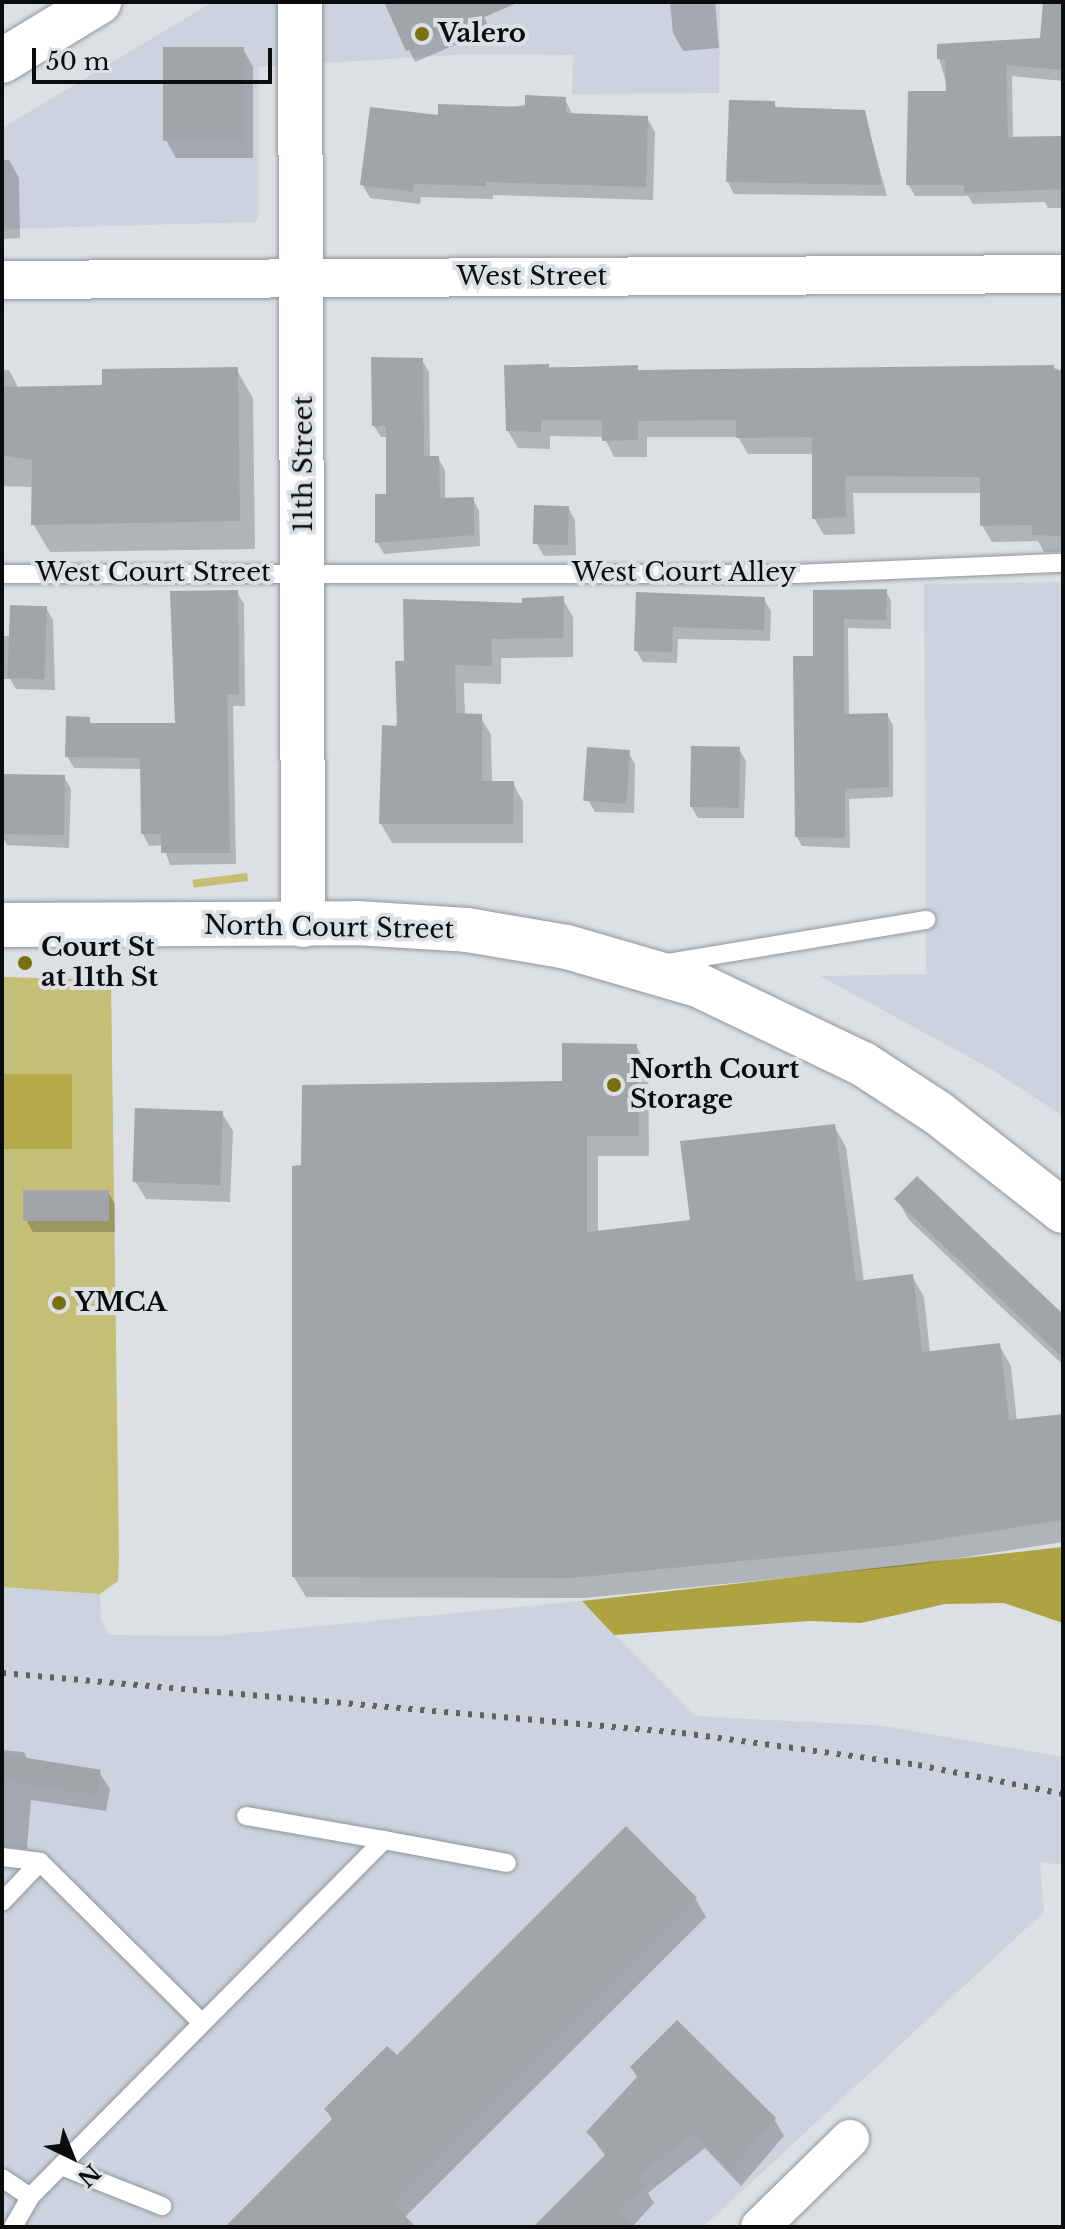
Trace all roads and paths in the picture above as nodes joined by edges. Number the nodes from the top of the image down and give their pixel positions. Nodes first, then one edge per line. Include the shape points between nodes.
1 (99, 2) edge
2 (300, 2) edge
3 (2, 61) edge
4 (1063, 274) edge
5 (301, 278) junction
6 (2, 280) edge
7 (1063, 563) edge
8 (305, 572) junction
9 (2, 574) edge
10 (926, 920) dead end
11 (2, 925) edge
12 (303, 925) junction
13 (639, 968) junction
14 (1063, 1211) edge
15 (246, 1816) dead end
16 (384, 1840) junction
17 (2, 1857) edge
18 (40, 1862) junction
19 (507, 1863) dead end
20 (2, 1902) edge
21 (202, 2023) junction
22 (850, 2139) dead end
23 (61, 2166) junction
24 (2, 2178) edge
25 (30, 2197) junction
26 (162, 2206) dead end
27 (13, 2227) edge
28 (760, 2227) edge

1 - 3 main road
2 - 5 main road, 11th Street
4 - 5 street, West Street
5 - 6 street, West Street
5 - 8 main road, 11th Street
7 - 8 lane, West Court Alley via 795,574
8 - 9 lane, West Court Street
8 - 12 main road, 11th Street
10 - 13 lane
11 - 12 main road, North Court Street
12 - 13 main road, North Court Street via 467,930 567,947
13 - 14 main road, North Court Street via 761,1011 863,1064 938,1113
15 - 16 lane
16 - 19 lane
16 - 21 lane
17 - 18 lane
18 - 20 lane
18 - 21 lane
21 - 23 lane
22 - 28 street
23 - 25 lane
23 - 26 lane
24 - 25 lane
25 - 27 lane

